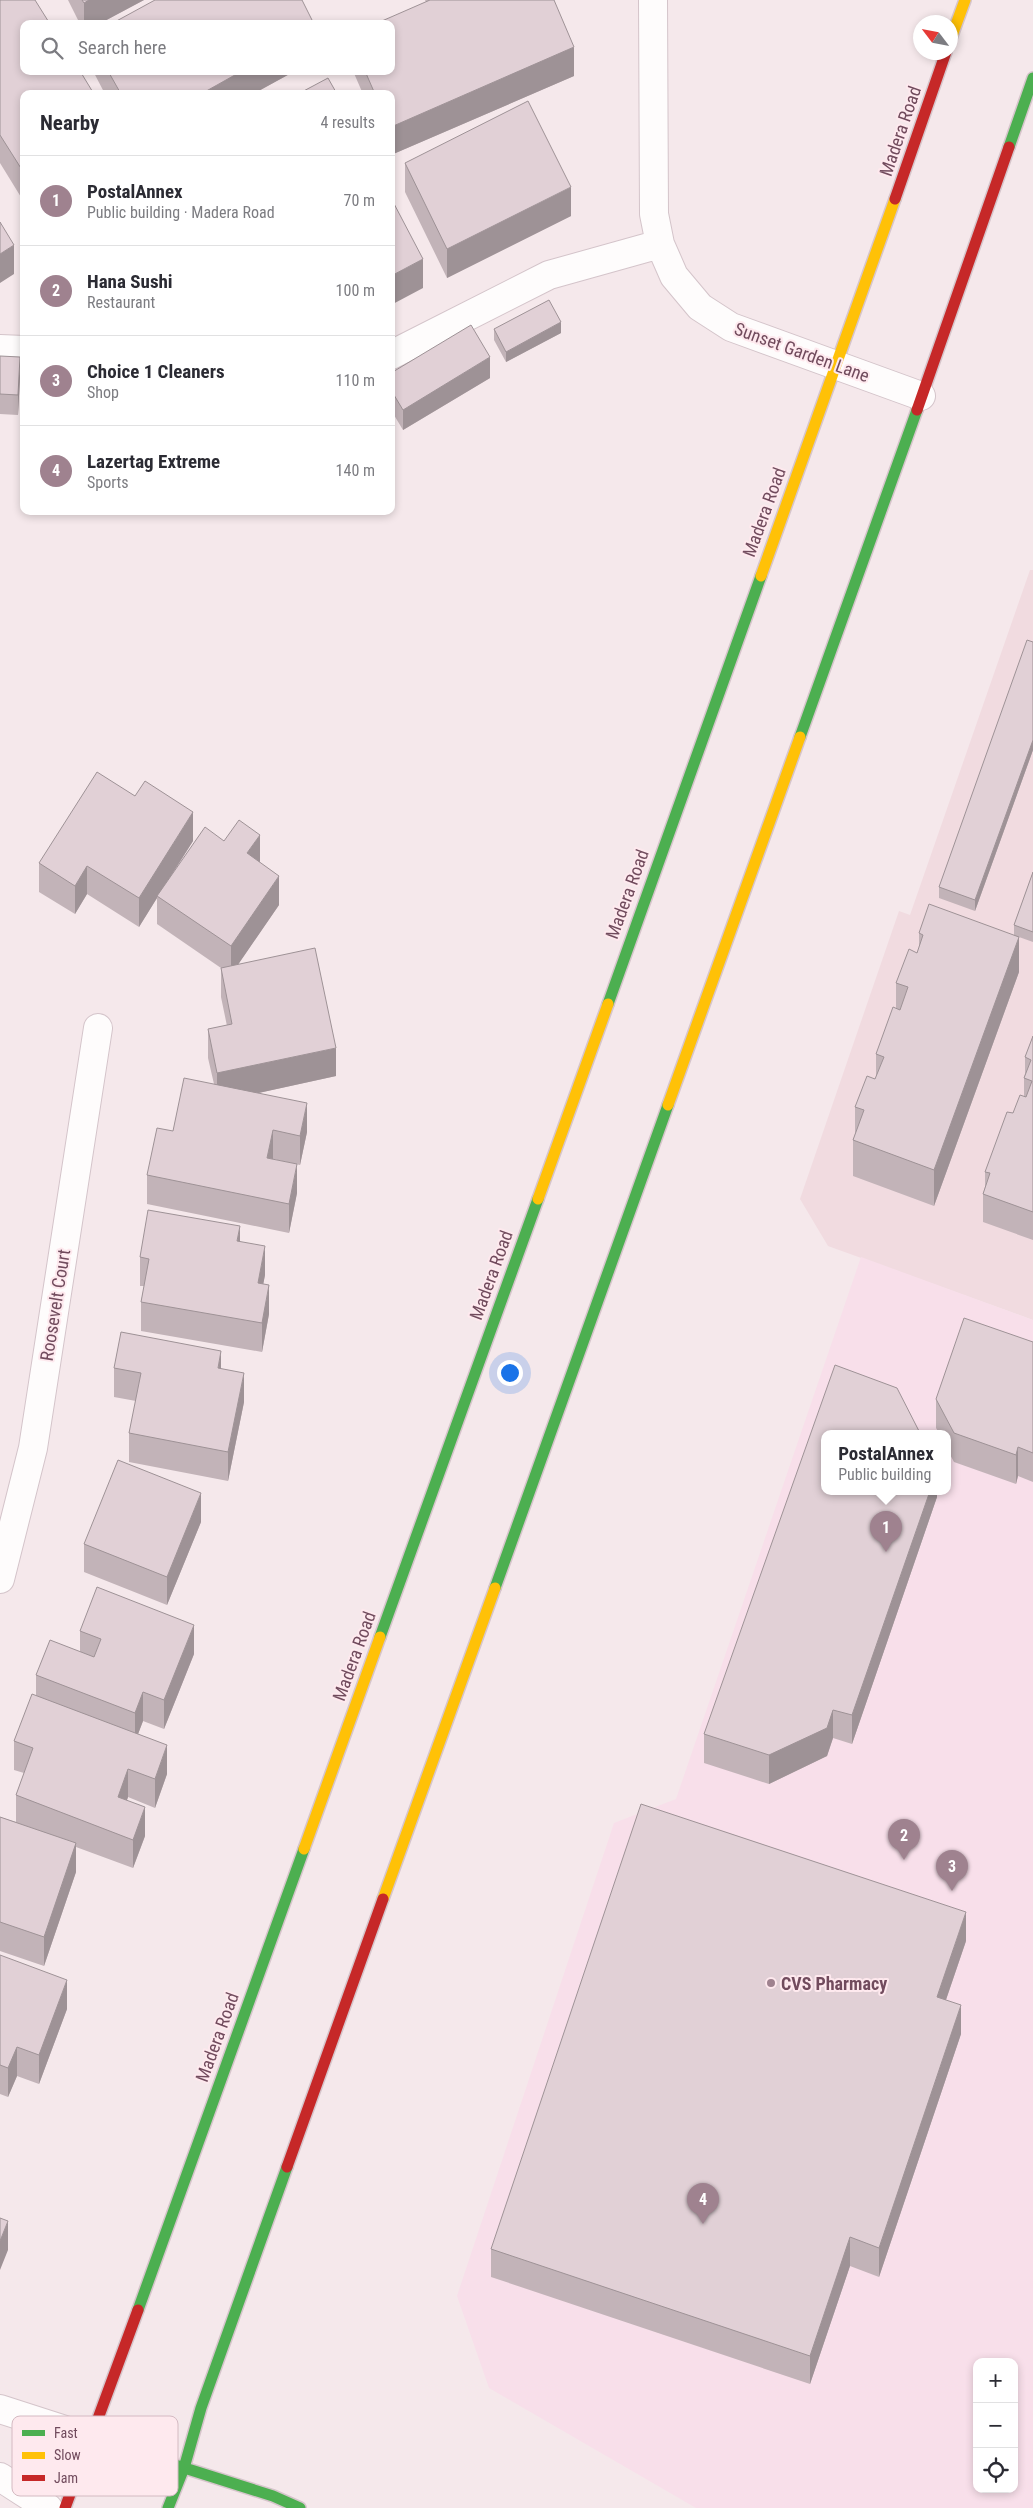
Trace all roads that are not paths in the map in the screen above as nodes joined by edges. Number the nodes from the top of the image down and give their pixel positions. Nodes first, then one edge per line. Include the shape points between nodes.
1 (653, 0) edge
2 (965, 0) edge
3 (958, 19) edge
4 (943, 60) edge
5 (1033, 78) edge
6 (660, 244) junction
7 (0, 349) edge
8 (20, 350) edge
9 (395, 353) edge
10 (837, 366) junction
11 (921, 396) junction
12 (98, 1028) dead end
13 (0, 1580) edge
14 (0, 2409) edge
15 (22, 2416) edge
16 (98, 2416) edge
17 (178, 2466) edge
18 (184, 2468) junction
19 (0, 2477) edge
20 (178, 2483) edge
21 (12, 2485) edge
22 (29, 2496) edge
23 (69, 2496) edge
24 (173, 2496) edge
25 (48, 2508) edge
26 (65, 2508) edge
27 (168, 2508) edge
28 (300, 2508) edge

1 - 6 street, Sunset Garden Lane via 654,207
2 - 3 main road
4 - 10 main road, Madera Road
5 - 11 main road
6 - 9 street via 549,275
6 - 10 street, Sunset Garden Lane via 674,276 700,307 731,327
7 - 8 street
10 - 11 street, Sunset Garden Lane
10 - 16 main road, Madera Road
11 - 18 main road via 201,2408
12 - 13 street, Roosevelt Court via 34,1448
14 - 15 street
17 - 18 main road
18 - 20 main road
18 - 28 main road via 273,2496
19 - 21 street
22 - 25 street
23 - 26 main road, Madera Road
24 - 27 main road

